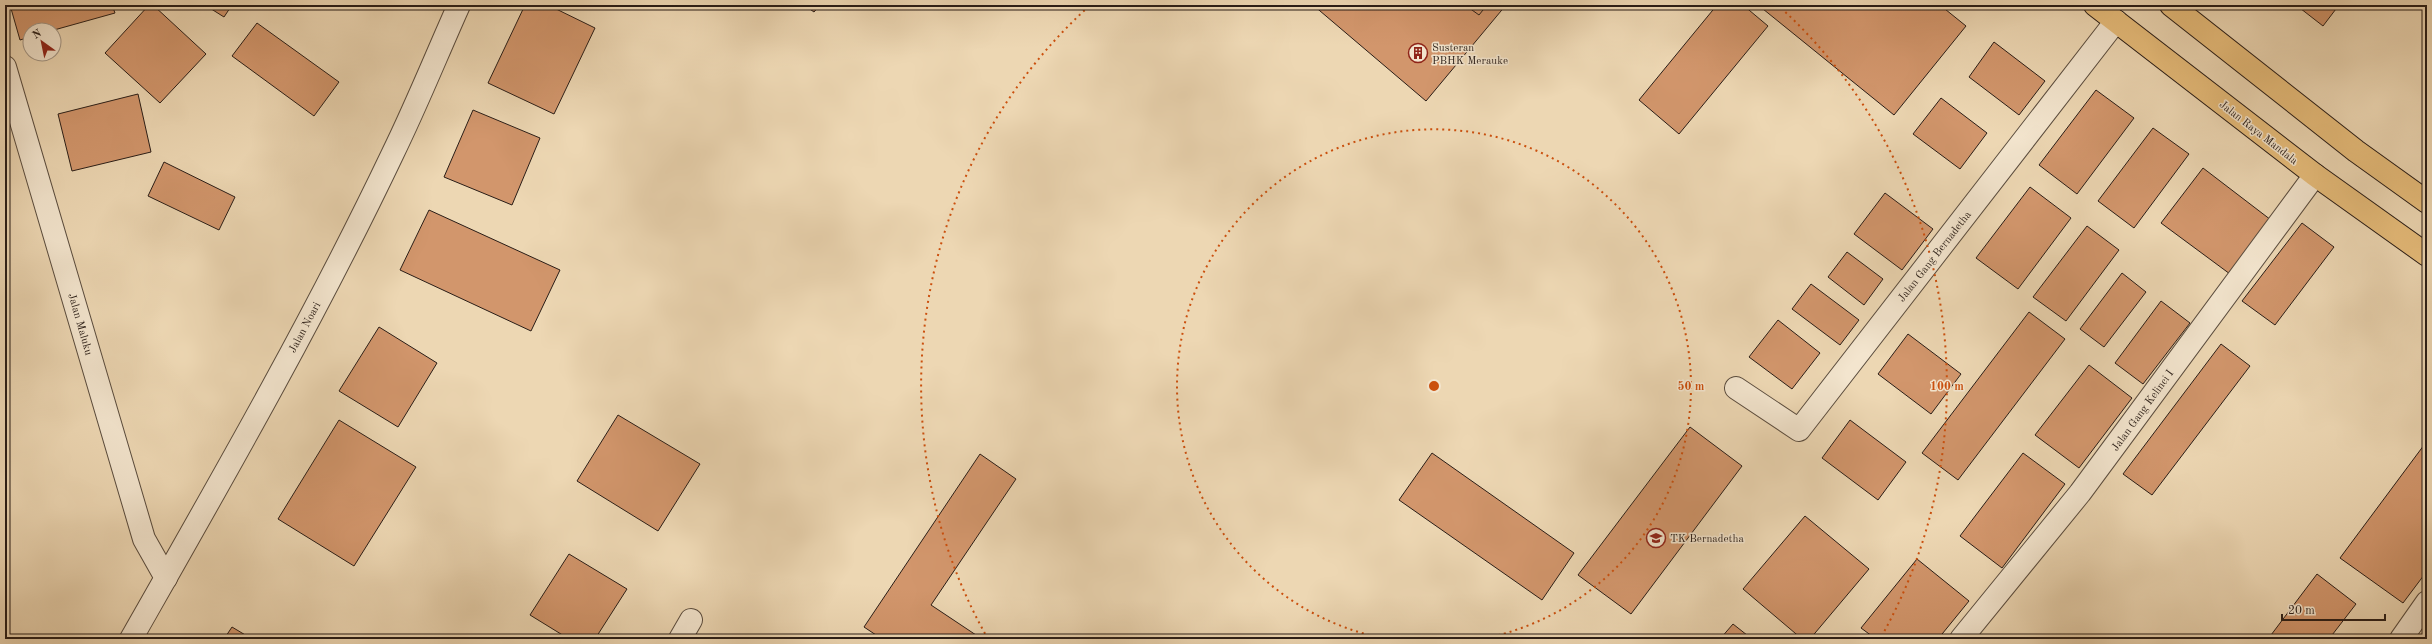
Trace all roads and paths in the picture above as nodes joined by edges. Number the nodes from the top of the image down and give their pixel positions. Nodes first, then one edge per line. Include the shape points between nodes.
1 (458, 5) edge
2 (2095, 5) edge
3 (2179, 7) edge
4 (2116, 21) junction
5 (5, 67) edge
6 (2315, 175) junction
7 (2427, 202) edge
8 (2427, 255) edge
9 (1736, 388) dead end
10 (166, 578) junction
11 (2427, 602) edge
12 (691, 620) dead end
13 (131, 639) edge
14 (680, 639) edge
15 (1961, 639) edge
16 (2401, 639) edge

1 - 10 street, Jalan Noari via 394,153 270,390
2 - 4 highway, Jalan Raya Mandala
3 - 7 highway via 2356,152
4 - 6 highway, Jalan Raya Mandala
4 - 9 street, Jalan Gang Bernadetha via 1799,430
5 - 10 street, Jalan Maluku via 144,539
6 - 8 highway, Jalan Raya Mandala
6 - 15 street, Jalan Gang Kelinci I via 2080,494
10 - 13 street, Jalan Noari
11 - 16 street
12 - 14 street

